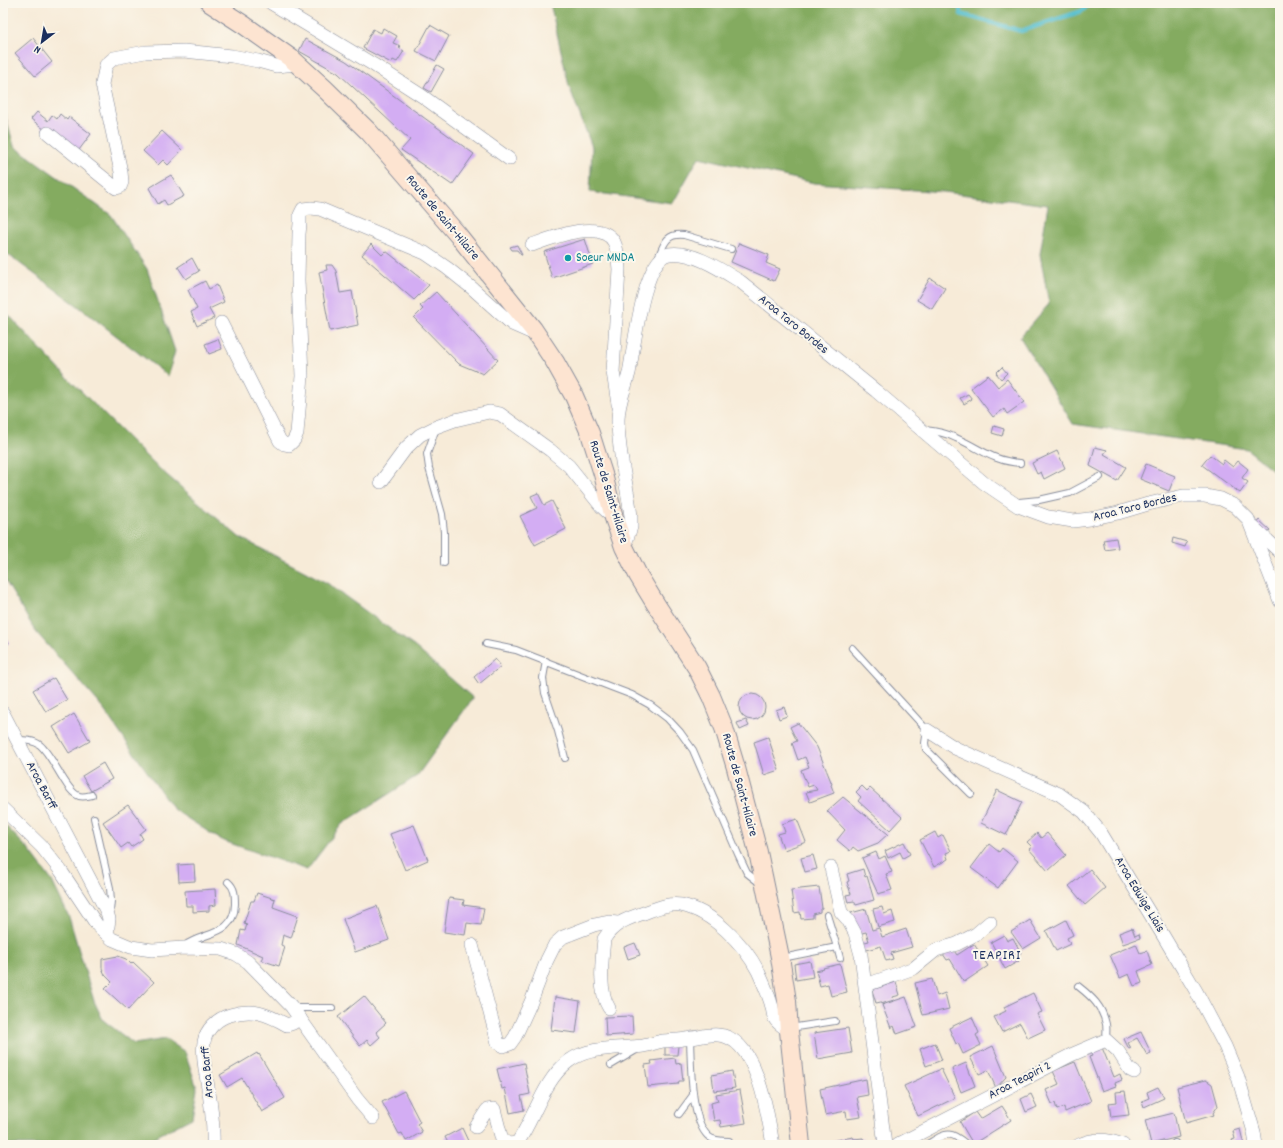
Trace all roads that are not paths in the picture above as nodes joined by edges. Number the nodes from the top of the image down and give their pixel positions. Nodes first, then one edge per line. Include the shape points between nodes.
1 (210, 3) edge
2 (271, 3) edge
3 (297, 64) junction
4 (48, 133) dead end
5 (509, 159) dead end
6 (532, 245) dead end
7 (731, 249) dead end
8 (654, 266) junction
9 (221, 323) dead end
10 (537, 336) junction
11 (619, 408) junction
12 (436, 427) junction
13 (922, 429) junction
14 (1020, 463) dead end
15 (1100, 477) dead end
16 (381, 482) dead end
17 (1012, 502) junction
18 (614, 518) junction
19 (1250, 524) junction
20 (624, 547) junction
21 (1280, 552) edge
22 (444, 563) dead end
23 (1280, 601) edge
24 (486, 644) dead end
25 (852, 648) dead end
26 (546, 661) junction
27 (3, 713) edge
28 (927, 730) junction
29 (17, 740) junction
30 (565, 758) dead end
31 (971, 794) dead end
32 (92, 795) dead end
33 (3, 809) edge
34 (94, 818) dead end
35 (831, 868) dead end
36 (228, 882) dead end
37 (765, 887) junction
38 (827, 915) dead end
39 (109, 919) junction
40 (990, 922) dead end
41 (617, 923) junction
42 (107, 934) junction
43 (472, 945) dead end
44 (837, 947) junction
45 (182, 949) junction
46 (780, 958) junction
47 (840, 958) dead end
48 (866, 985) junction
49 (1078, 986) dead end
50 (332, 1008) dead end
51 (609, 1008) dead end
52 (296, 1013) junction
53 (835, 1021) dead end
54 (788, 1030) junction
55 (690, 1039) junction
56 (1106, 1040) junction
57 (642, 1046) junction
58 (612, 1065) dead end
59 (1134, 1072) dead end
60 (693, 1095) junction
61 (679, 1114) dead end
62 (373, 1118) dead end
63 (476, 1127) dead end
64 (729, 1141) dead end
65 (213, 1145) edge
66 (773, 1145) edge
67 (801, 1145) edge
68 (886, 1145) edge
69 (897, 1145) edge
70 (926, 1145) edge
71 (967, 1145) edge
72 (1080, 1145) edge
73 (1123, 1145) edge
74 (1256, 1145) edge

1 - 3 main road, Route de Saint-Hilaire
2 - 5 street via 422,96
3 - 4 street via 276,66 232,56 184,51 145,52 114,58 106,65 102,84 121,172 120,187 116,188
3 - 10 main road, Route de Saint-Hilaire via 369,132 458,235
6 - 11 street via 552,237 584,231 606,234 614,241 619,269 613,372
7 - 8 lane via 677,234 665,242
8 - 11 street via 636,328 629,373
8 - 13 street, Aroa Taro Bordes via 659,259 668,254 682,254 720,269 765,301
9 - 10 street via 280,441 289,445 297,433 302,376 298,280 300,215 304,209 320,209 426,253 472,288 512,324
10 - 18 main road, Route de Saint-Hilaire via 555,362 588,427
11 - 20 street via 619,440 631,516 631,527
12 - 16 street via 420,435 406,448
12 - 18 street via 489,412 500,414 569,466
12 - 22 lane via 427,454 442,514
13 - 14 lane, Aroa Taro Bordes via 957,438 988,456
13 - 17 street, Aroa Taro Bordes via 984,483
15 - 17 lane via 1070,493
17 - 19 street, Aroa Taro Bordes via 1048,517 1073,521 1111,515 1183,496 1205,496 1221,499 1235,506
18 - 20 main road, Route de Saint-Hilaire
19 - 21 street, Aroa Taro Bordes
19 - 23 street, Aroa Taro Bordes
20 - 37 main road, Route de Saint-Hilaire via 654,603 697,668 711,696 736,768
24 - 26 lane via 516,650
25 - 28 lane
26 - 30 lane via 543,678 545,693
26 - 37 lane via 632,695 667,718 693,750 747,873
27 - 29 street, Aroa Barff
28 - 31 lane via 926,749
28 - 74 street, Aroa Edwige Liais via 955,748 1059,794 1084,812 1100,833 1161,932 1225,1046 1238,1077
29 - 32 lane, Aroa Barff via 40,744 77,795
29 - 39 street, Aroa Barff
33 - 42 street via 41,846 97,925
34 - 39 lane via 110,888
35 - 48 street via 842,912 855,933
36 - 45 lane via 233,887 235,897 232,919 219,932 192,940
37 - 46 main road, Route de Saint-Hilaire
38 - 44 lane
39 - 42 street
40 - 48 street via 976,934 957,944 936,950 914,968
41 - 43 street via 594,924 563,937 555,944 515,1037 510,1044 503,1046 498,1043
41 - 51 street via 604,939 603,991
41 - 54 street via 670,905 693,908 705,915 735,939 748,955 766,989 775,1020
42 - 45 street via 112,939 132,947 152,950
44 - 46 lane
44 - 47 lane
45 - 52 street via 221,949 236,954 262,976
46 - 54 main road, Route de Saint-Hilaire
48 - 68 street
49 - 56 lane via 1093,998 1101,1010 1106,1025
50 - 52 lane, Aroa Barff
52 - 62 street
52 - 65 street, Aroa Barff via 293,1023 287,1025 266,1014 252,1011 237,1012 222,1017 208,1030 204,1042 204,1056 212,1115
53 - 54 lane
54 - 67 main road, Route de Saint-Hilaire
55 - 57 street
55 - 60 lane
55 - 66 street via 718,1035 730,1038 739,1045 756,1073 763,1091
56 - 59 street via 1114,1046
56 - 69 street, Aroa Teapiri 2 via 1071,1054
57 - 58 lane
57 - 63 street via 597,1050 569,1061 558,1071 517,1143 509,1144 502,1140 494,1109 487,1110
60 - 61 lane
60 - 64 lane via 702,1128 708,1137
70 - 71 lane via 942,1135 951,1134 959,1137
72 - 73 street via 1098,1140 1109,1140

